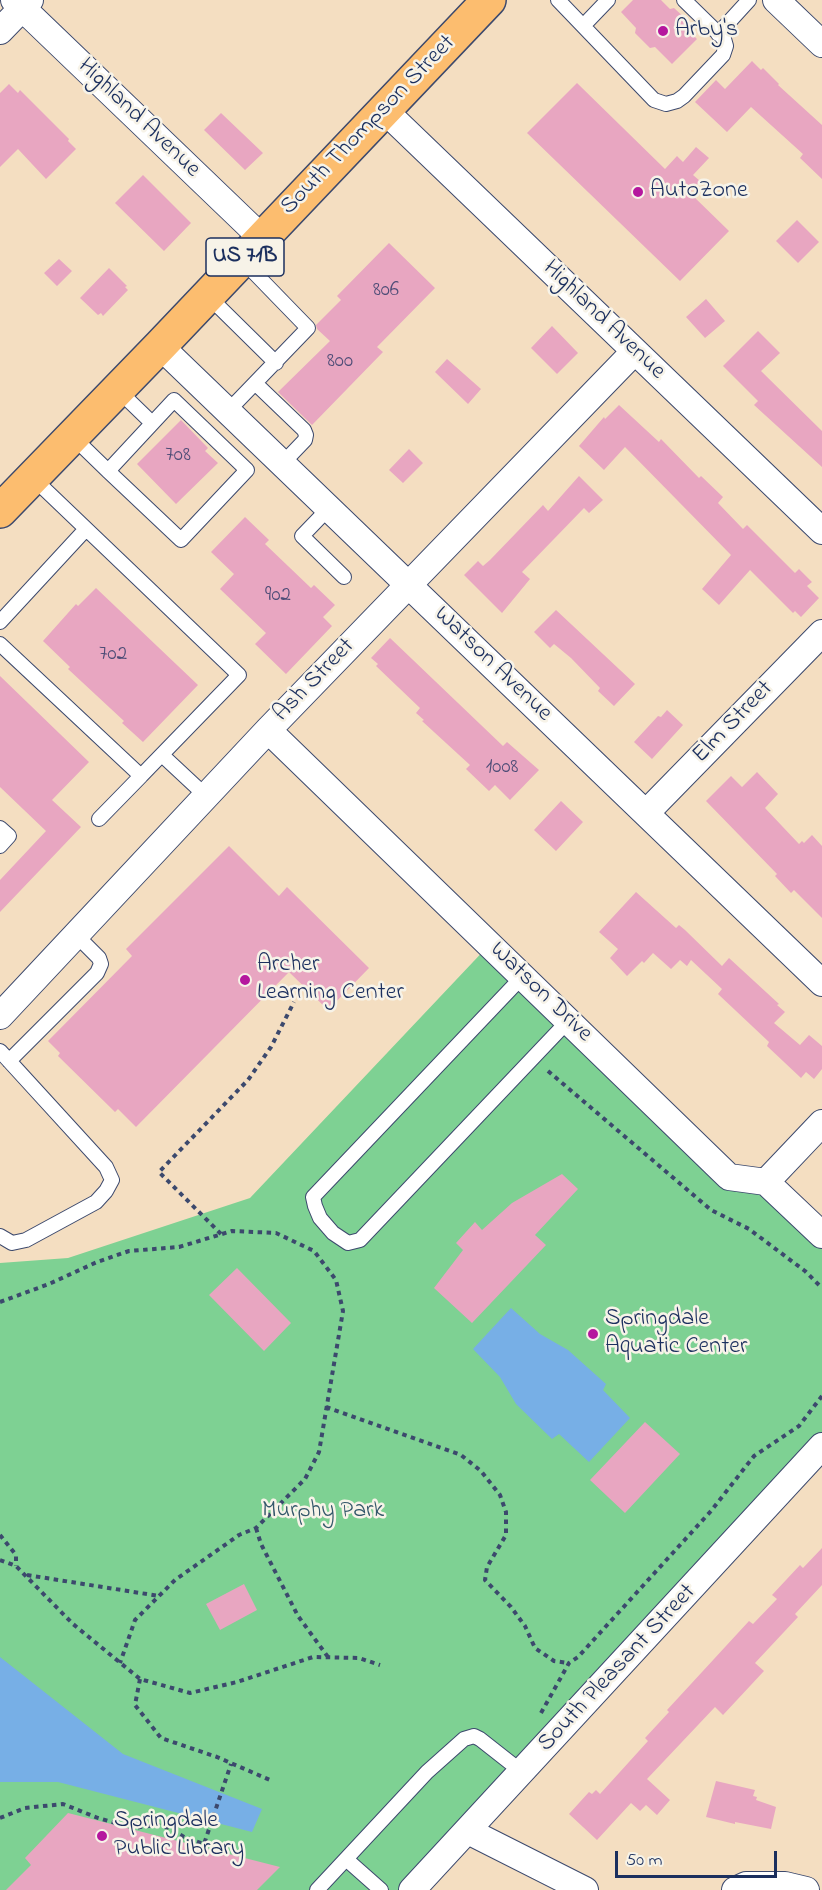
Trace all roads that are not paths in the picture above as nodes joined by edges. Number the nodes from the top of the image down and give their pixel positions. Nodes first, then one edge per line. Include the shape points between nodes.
1 (558, 0) edge
2 (608, 0) edge
3 (684, 0) edge
4 (749, 0) edge
5 (776, 0) edge
6 (22, 3) edge
7 (479, 3) edge
8 (584, 24) junction
9 (0, 31) edge
10 (718, 34) junction
11 (822, 44) edge
12 (384, 110) junction
13 (252, 249) junction
14 (208, 296) junction
15 (160, 346) junction
16 (634, 351) junction
17 (276, 363) junction
18 (255, 383) junction
19 (118, 390) junction
20 (228, 411) junction
21 (152, 423) junction
22 (73, 437) junction
23 (282, 464) junction
24 (108, 471) junction
25 (33, 478) junction
26 (328, 508) junction
27 (0, 511) edge
28 (86, 529) junction
29 (822, 531) edge
30 (345, 577) dead end
31 (408, 585) junction
32 (0, 622) edge
33 (822, 633) edge
34 (0, 644) edge
35 (268, 730) junction
36 (162, 755) junction
37 (141, 776) junction
38 (206, 796) junction
39 (646, 813) junction
40 (99, 819) dead end
41 (0, 828) edge
42 (0, 846) edge
43 (76, 934) junction
44 (523, 976) junction
45 (822, 984) edge
46 (0, 1016) edge
47 (568, 1020) junction
48 (4, 1056) edge
49 (822, 1123) edge
50 (766, 1182) junction
51 (822, 1235) edge
52 (0, 1236) edge
53 (822, 1446) edge
54 (522, 1772) junction
55 (468, 1831) junction
56 (346, 1859) junction
57 (317, 1890) edge
58 (381, 1890) edge
59 (412, 1890) edge
60 (585, 1890) edge
61 (735, 1890) edge
62 (806, 1890) edge

1 - 8 lane
2 - 8 lane
3 - 10 lane
4 - 10 lane
5 - 11 street
6 - 9 street
6 - 13 street, Highland Avenue
7 - 12 main road, South Thompson Street / US 71B
8 - 10 lane via 654,99 666,104 684,96 723,55 726,46
12 - 13 main road, South Thompson Street / US 71B
12 - 16 street, Highland Avenue
13 - 14 main road, South Thompson Street / US 71B
13 - 17 lane via 308,328
14 - 15 main road, South Thompson Street / US 71B
14 - 17 lane
15 - 19 main road, South Thompson Street / US 71B
15 - 20 street, Watson Avenue
16 - 29 street, Highland Avenue
16 - 31 street, Ash Street
17 - 18 lane
18 - 20 lane
18 - 23 lane via 306,435
19 - 21 lane
19 - 22 main road, South Thompson Street / US 71B
20 - 23 street, Watson Avenue
21 - 24 lane
21 - 24 lane via 174,400 248,470 181,540
22 - 24 lane
22 - 25 main road, South Thompson Street / US 71B
23 - 26 street, Watson Avenue
25 - 27 main road, South Thompson Street / US 71B
25 - 28 lane
26 - 30 lane via 302,536
26 - 31 street, Watson Avenue
28 - 32 lane
28 - 36 lane via 239,675
31 - 35 street, Ash Street
31 - 39 street, Watson Avenue
33 - 39 street, Elm Street
34 - 37 lane
35 - 38 street, Ash Street
35 - 44 street, Watson Drive
36 - 37 lane
36 - 38 lane
37 - 40 lane
38 - 43 street, Ash Street
39 - 45 street, Watson Avenue
41 - 42 lane via 9,836
43 - 46 street, Ash Street
43 - 48 lane via 99,958 98,973
44 - 47 street, Watson Drive
44 - 47 lane via 313,1197 320,1218 333,1233 348,1244 360,1240
47 - 50 street, Watson Drive via 729,1177
48 - 52 lane via 106,1167 112,1180 96,1202 26,1240 12,1243
49 - 50 street
50 - 51 street
53 - 54 street, South Pleasant Street
54 - 55 street, South Pleasant Street
54 - 56 lane via 480,1739 464,1739 427,1772
55 - 59 street, South Pleasant Street
55 - 60 street
56 - 57 lane
56 - 58 lane
61 - 62 street via 746,1885

